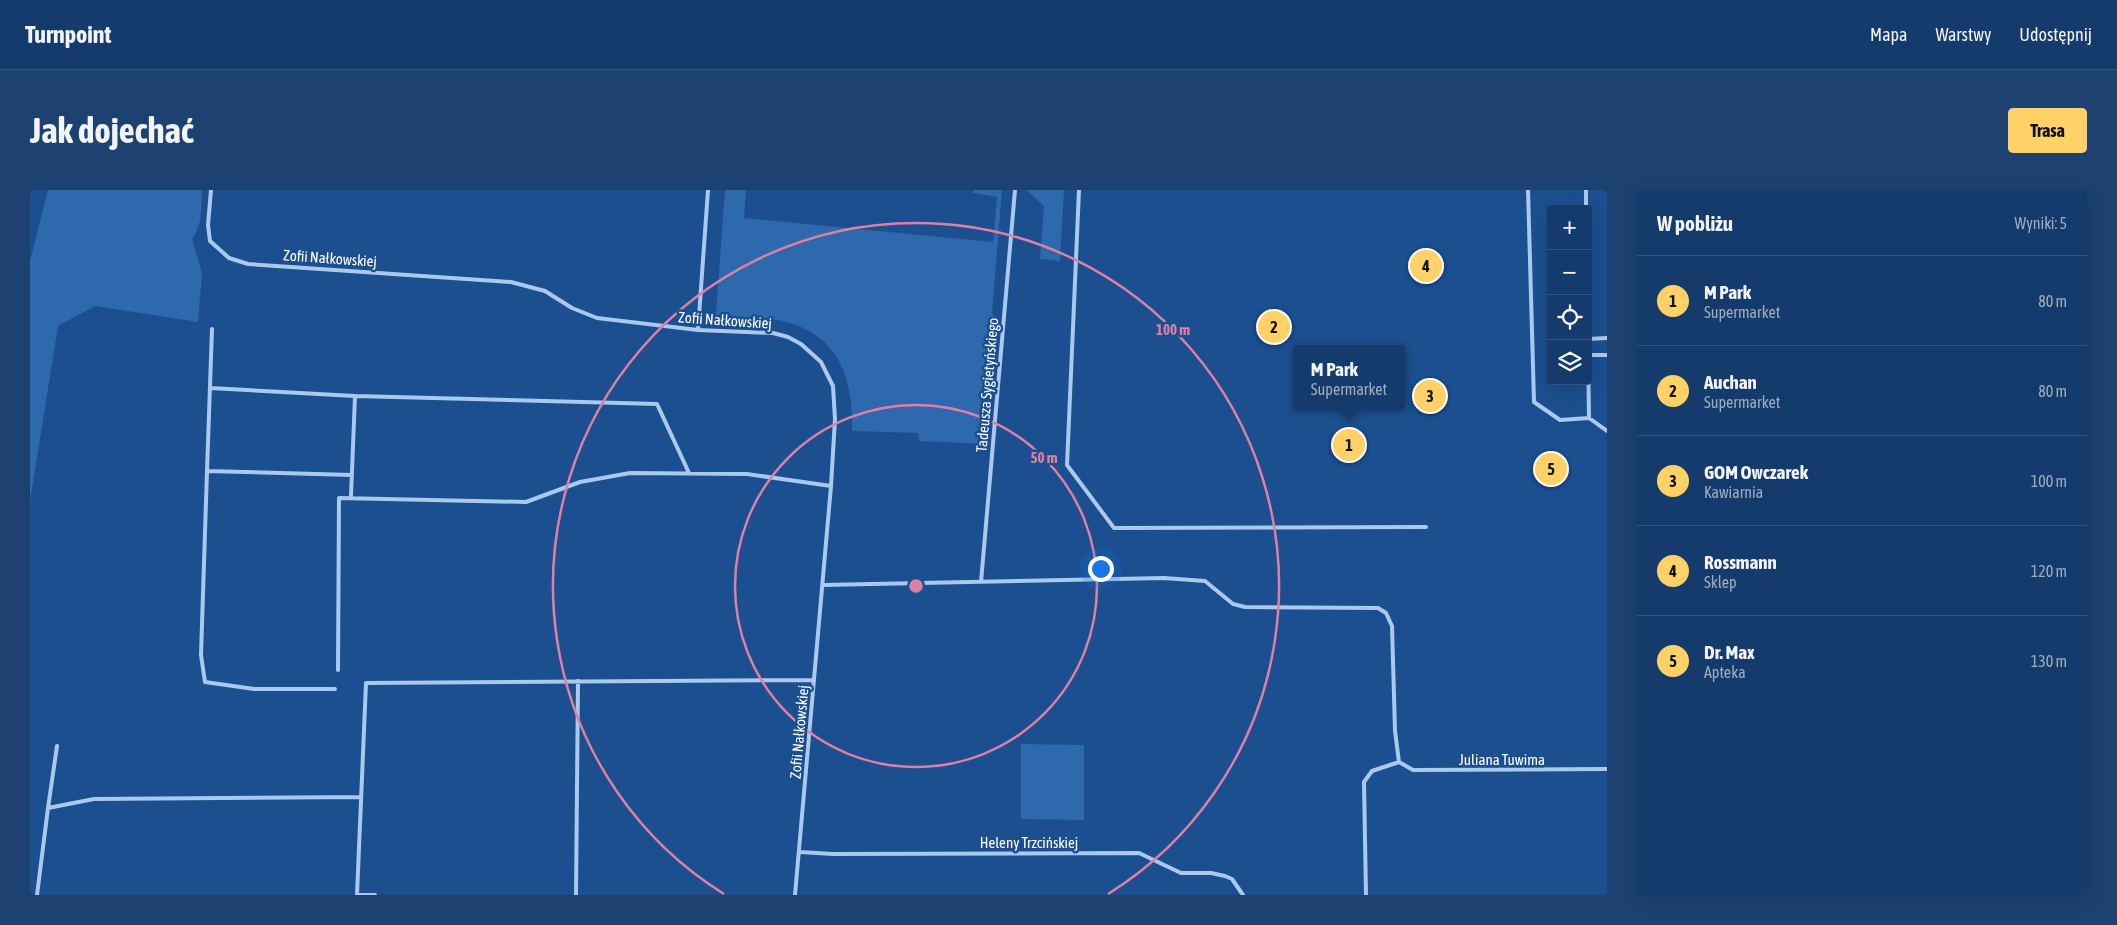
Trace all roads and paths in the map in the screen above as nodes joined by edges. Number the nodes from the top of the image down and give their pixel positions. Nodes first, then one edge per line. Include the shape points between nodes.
1 (211, 190) edge
2 (708, 190) edge
3 (1015, 190) edge
4 (1079, 190) edge
5 (1528, 190) edge
6 (1586, 190) edge
7 (1586, 205) edge
8 (212, 328) dead end
9 (698, 330) junction
10 (1607, 338) edge
11 (1592, 339) edge
12 (1592, 355) edge
13 (1607, 355) edge
14 (1588, 385) edge
15 (210, 388) junction
16 (355, 396) junction
17 (1589, 418) junction
18 (1607, 432) edge
19 (207, 471) junction
20 (689, 473) junction
21 (352, 475) junction
22 (831, 486) junction
23 (351, 496) junction
24 (1426, 527) dead end
25 (981, 582) junction
26 (822, 585) junction
27 (338, 670) dead end
28 (814, 680) junction
29 (578, 681) junction
30 (335, 689) dead end
31 (58, 746) dead end
32 (1399, 762) junction
33 (1607, 769) edge
34 (361, 797) junction
35 (48, 808) junction
36 (800, 852) junction
37 (37, 895) edge
38 (357, 895) edge
39 (375, 895) edge
40 (576, 895) edge
41 (795, 895) edge
42 (1243, 895) edge
43 (1366, 895) edge

1 - 9 lane, Zofii Nałkowskiej via 210,241 229,258 248,264 511,282 545,291 597,318
2 - 9 lane
3 - 25 lane, Tadeusza Sygietyńskiego
4 - 24 lane via 1067,465 1114,528
5 - 17 lane via 1534,402 1560,420
6 - 7 lane
8 - 15 lane
9 - 22 lane, Zofii Nałkowskiej via 750,331 788,337 820,362 833,386 835,400
10 - 11 lane
12 - 13 lane
14 - 17 lane
15 - 16 lane
15 - 19 lane
16 - 20 lane via 658,404
16 - 21 lane
17 - 18 lane
19 - 21 lane
19 - 30 lane via 201,655 205,682 254,689
20 - 22 lane via 746,474
20 - 23 lane via 630,473 580,482 526,502
21 - 23 lane
22 - 26 lane, Zofii Nałkowskiej
23 - 27 lane via 339,498
25 - 26 lane
25 - 32 lane via 1199,580 1210,584 1233,604 1245,607 1378,608 1386,613 1392,626
26 - 28 lane, Zofii Nałkowskiej
28 - 29 lane
28 - 36 lane, Zofii Nałkowskiej
29 - 34 lane via 366,683
29 - 40 lane
31 - 35 lane
32 - 33 lane, Juliana Tuwima via 1413,770
32 - 43 lane via 1372,771 1364,782
34 - 35 lane via 94,799
34 - 38 lane
35 - 37 lane
36 - 41 lane, Zofii Nałkowskiej
36 - 42 lane, Heleny Trzcińskiej via 1138,853 1181,873 1225,876 1232,879
38 - 39 lane

